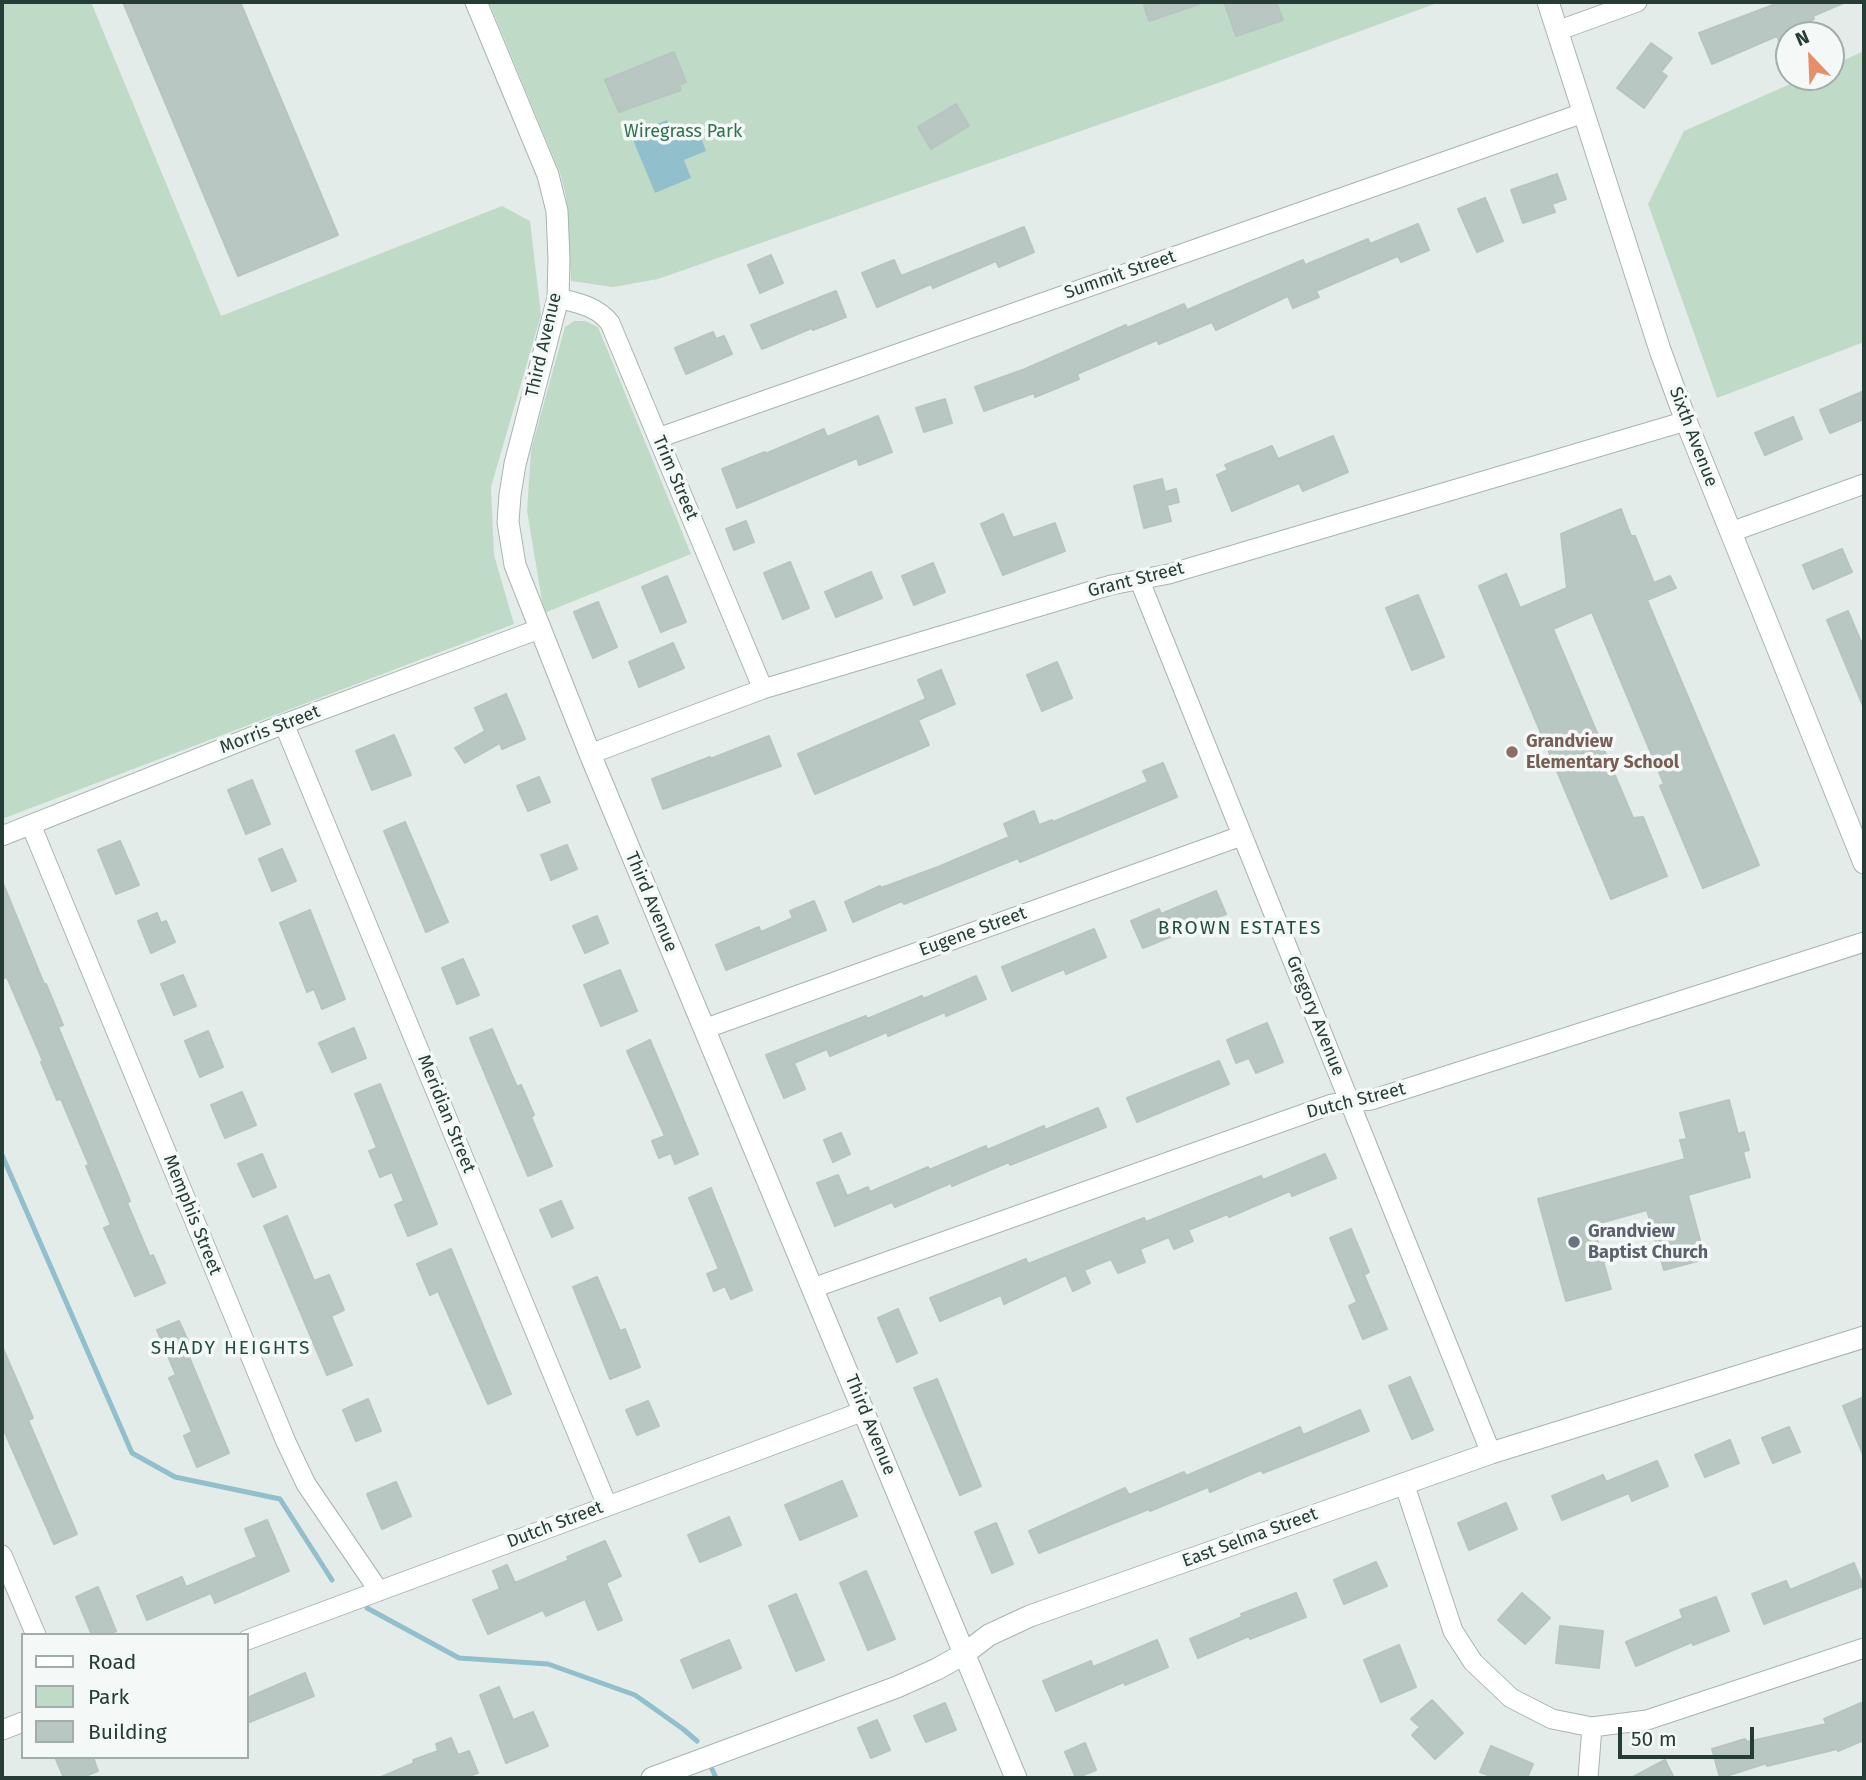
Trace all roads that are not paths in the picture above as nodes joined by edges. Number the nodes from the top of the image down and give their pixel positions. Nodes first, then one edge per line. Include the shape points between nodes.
1 (475, 2) edge
2 (1548, 2) edge
3 (1637, 2) edge
4 (1557, 31) junction
5 (1583, 113) junction
6 (558, 298) junction
7 (1686, 421) junction
8 (658, 438) junction
9 (1864, 484) edge
10 (1731, 532) junction
11 (1139, 579) junction
12 (539, 629) junction
13 (763, 689) junction
14 (284, 724) junction
15 (590, 754) junction
16 (30, 825) junction
17 (2, 836) edge
18 (1241, 836) junction
19 (1864, 863) edge
20 (1864, 942) edge
21 (704, 1029) junction
22 (1350, 1102) junction
23 (813, 1288) junction
24 (1864, 1338) edge
25 (864, 1411) junction
26 (1491, 1453) junction
27 (1404, 1483) junction
28 (607, 1505) junction
29 (2, 1555) edge
30 (379, 1591) junction
31 (35, 1633) edge
32 (248, 1640) edge
33 (1864, 1648) edge
34 (964, 1654) junction
35 (21, 1723) edge
36 (1592, 1727) junction
37 (2, 1730) edge
38 (679, 1774) edge
39 (652, 1778) edge
40 (1016, 1778) edge
41 (1588, 1778) edge

1 - 6 street, Third Avenue via 552,184 558,230
2 - 4 street, Sixth Avenue
3 - 4 street
4 - 5 street, Sixth Avenue
5 - 7 street, Sixth Avenue
5 - 8 street, Summit Street
6 - 8 street, Trim Street via 592,307 610,323
6 - 12 street, Third Avenue via 515,464 508,522 514,565
7 - 10 street, Sixth Avenue
7 - 11 street, Grant Street
8 - 13 street, Trim Street
9 - 10 street
10 - 19 street, Sixth Avenue
11 - 13 street, Grant Street
11 - 18 street, Gregory Avenue
12 - 14 street, Morris Street
12 - 15 street, Third Avenue
13 - 15 street, Grant Street
14 - 16 street, Morris Street
14 - 28 street, Meridian Street
15 - 21 street, Third Avenue
16 - 17 street, Morris Street
16 - 30 street, Memphis Street via 286,1442 306,1485
18 - 21 street, Eugene Street
18 - 22 street, Gregory Avenue
20 - 22 street, Dutch Street via 1371,1100
21 - 23 street, Third Avenue
22 - 23 street, Dutch Street via 1319,1109
22 - 26 street, Gregory Avenue
23 - 25 street, Third Avenue
24 - 26 street, East Selma Street
25 - 28 street, Dutch Street
25 - 34 street, Third Avenue
26 - 27 street, East Selma Street
27 - 34 street, East Selma Street via 1030,1616 989,1635
27 - 36 street via 1443,1606 1473,1662 1511,1699 1552,1719
28 - 30 street, Dutch Street
29 - 31 street
30 - 32 street, Dutch Street
33 - 36 street via 1647,1720
34 - 38 street, East Selma Street via 897,1687
34 - 40 street, Third Avenue
35 - 37 street
36 - 41 street
38 - 39 street, East Selma Street

